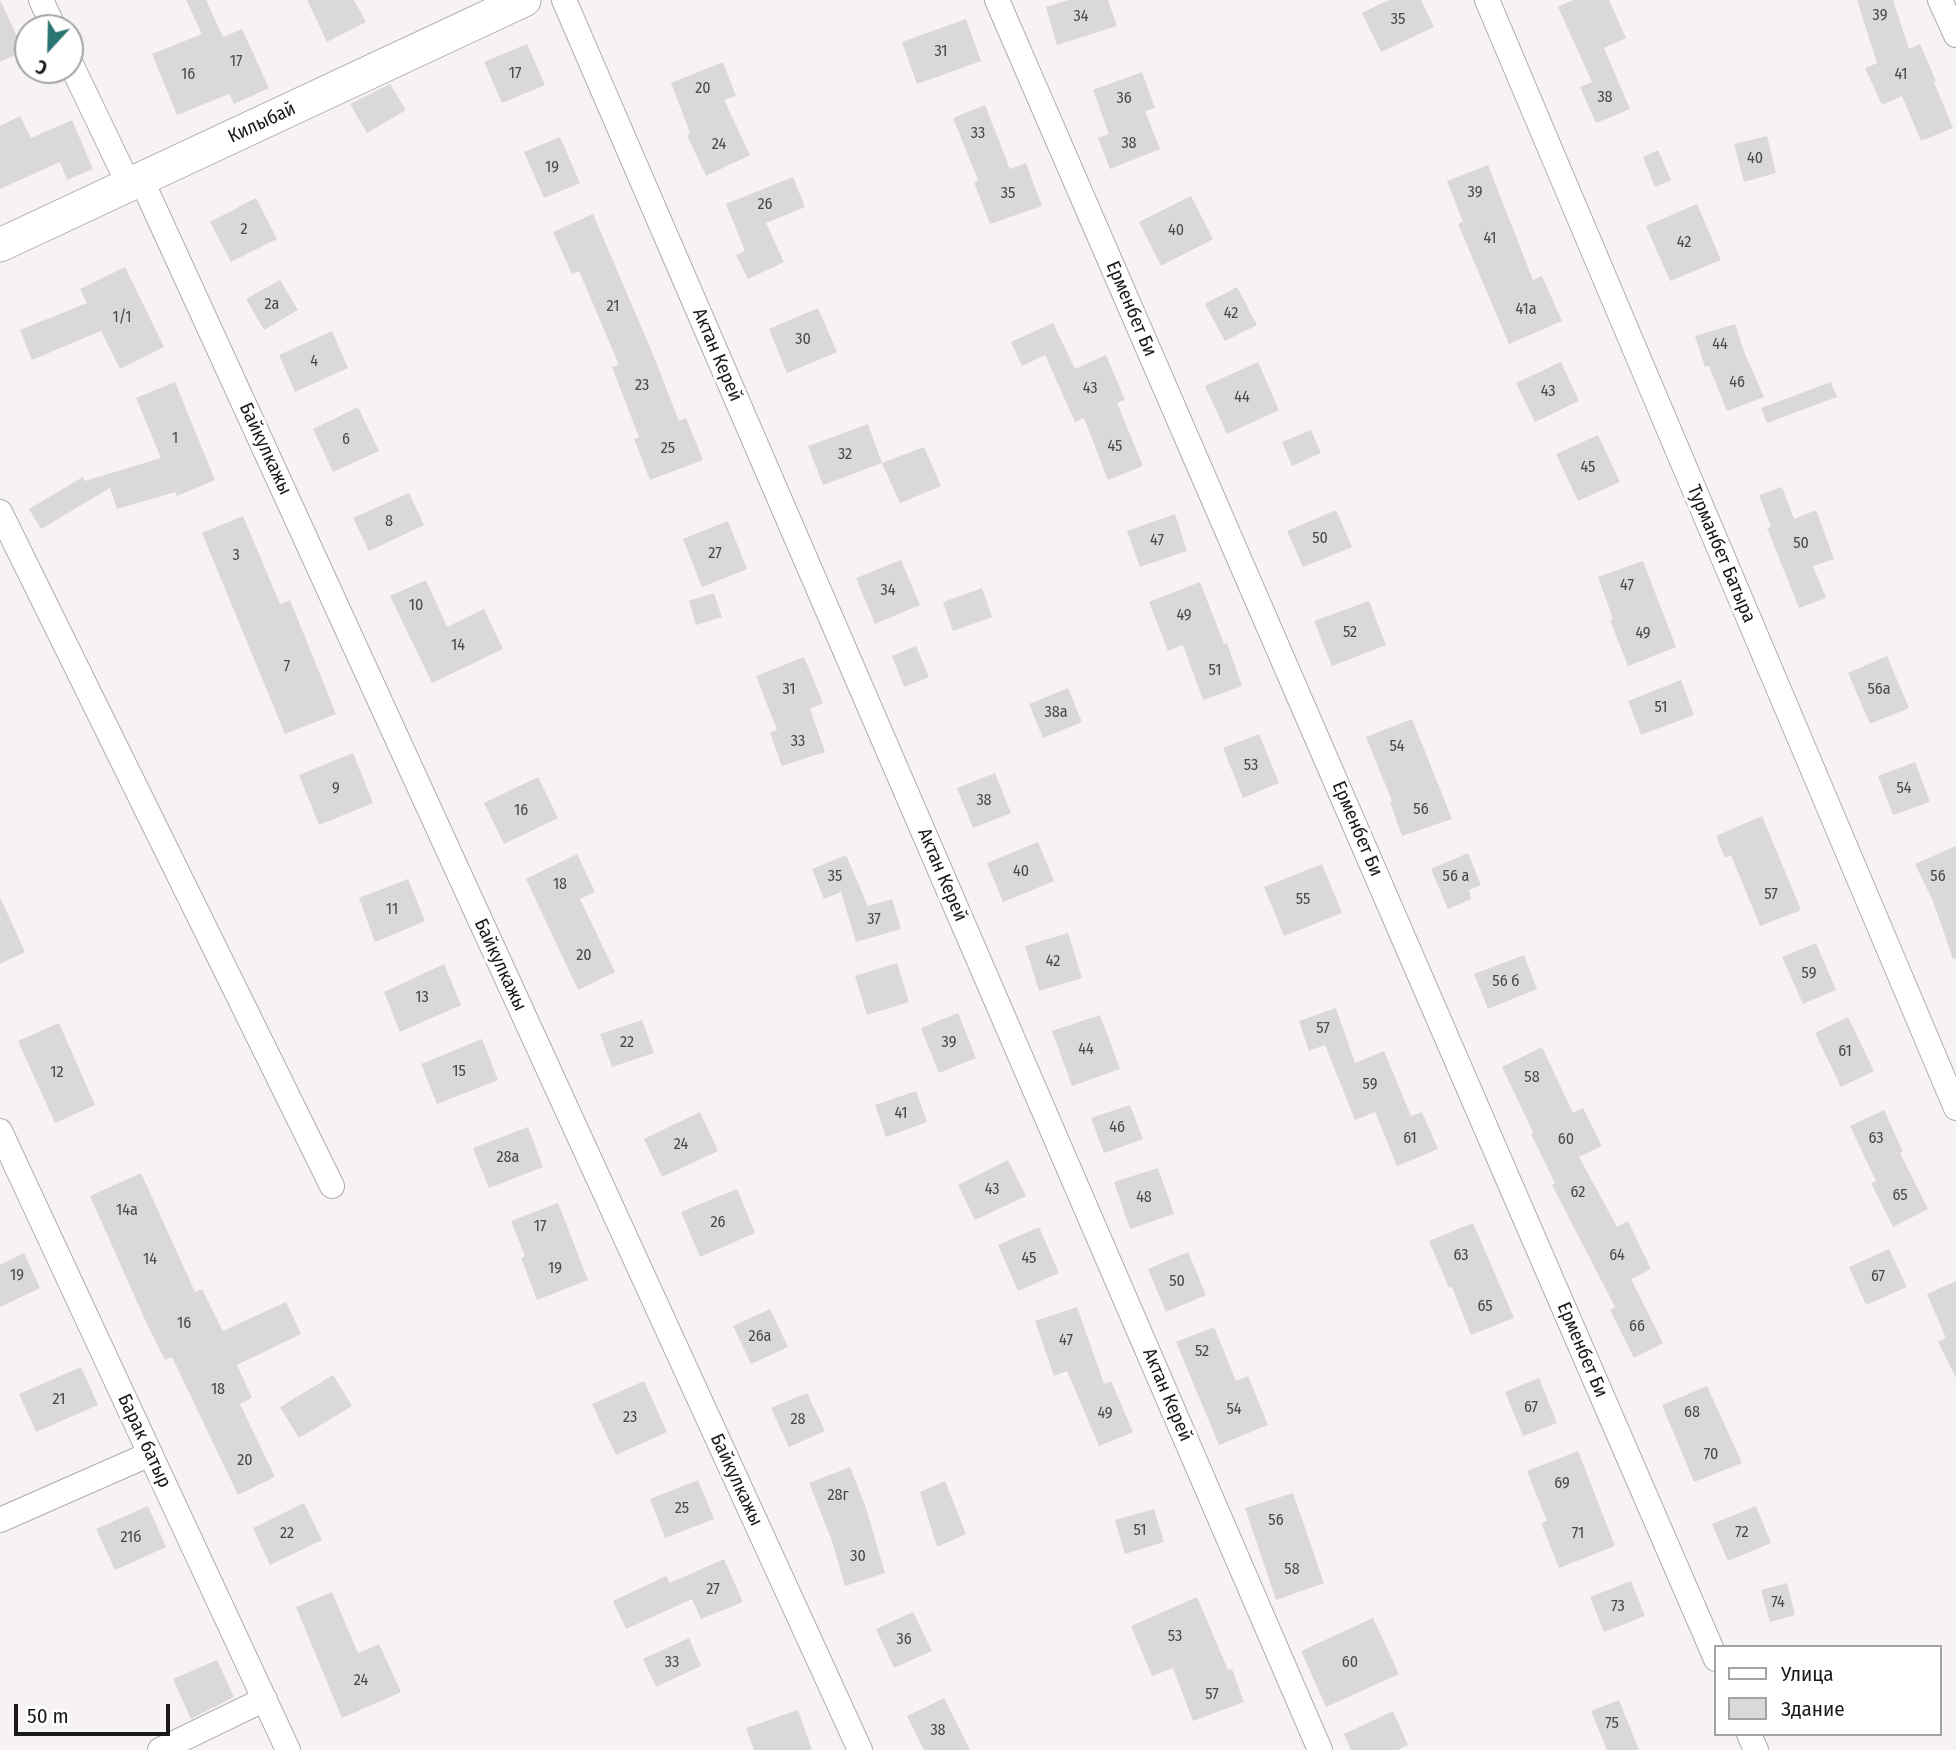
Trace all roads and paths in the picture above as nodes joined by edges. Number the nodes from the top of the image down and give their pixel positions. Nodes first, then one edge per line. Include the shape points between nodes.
1 (524, 0) edge
2 (564, 0) edge
3 (997, 0) edge
4 (1487, 0) edge
5 (1940, 0) edge
6 (1956, 36) edge
7 (82, 84) edge
8 (135, 182) junction
9 (0, 246) edge
10 (0, 512) edge
11 (1956, 1108) edge
12 (0, 1131) edge
13 (332, 1186) dead end
14 (150, 1454) junction
15 (0, 1520) edge
16 (1714, 1654) edge
17 (265, 1699) junction
18 (160, 1750) edge
19 (288, 1750) edge
20 (860, 1750) edge
21 (1320, 1750) edge

1 - 8 street, Килыбай
2 - 21 street, Актан Керей
3 - 16 street, Ерменбет Би
4 - 11 street, Турманбет Батыра
5 - 6 street
7 - 8 street, Байкулкажы
8 - 9 street, Килыбай
8 - 20 street, Байкулкажы
10 - 13 street
12 - 14 street, Барак батыр
14 - 15 street
14 - 17 street, Барак батыр
17 - 18 street
17 - 19 street, Барак батыр

